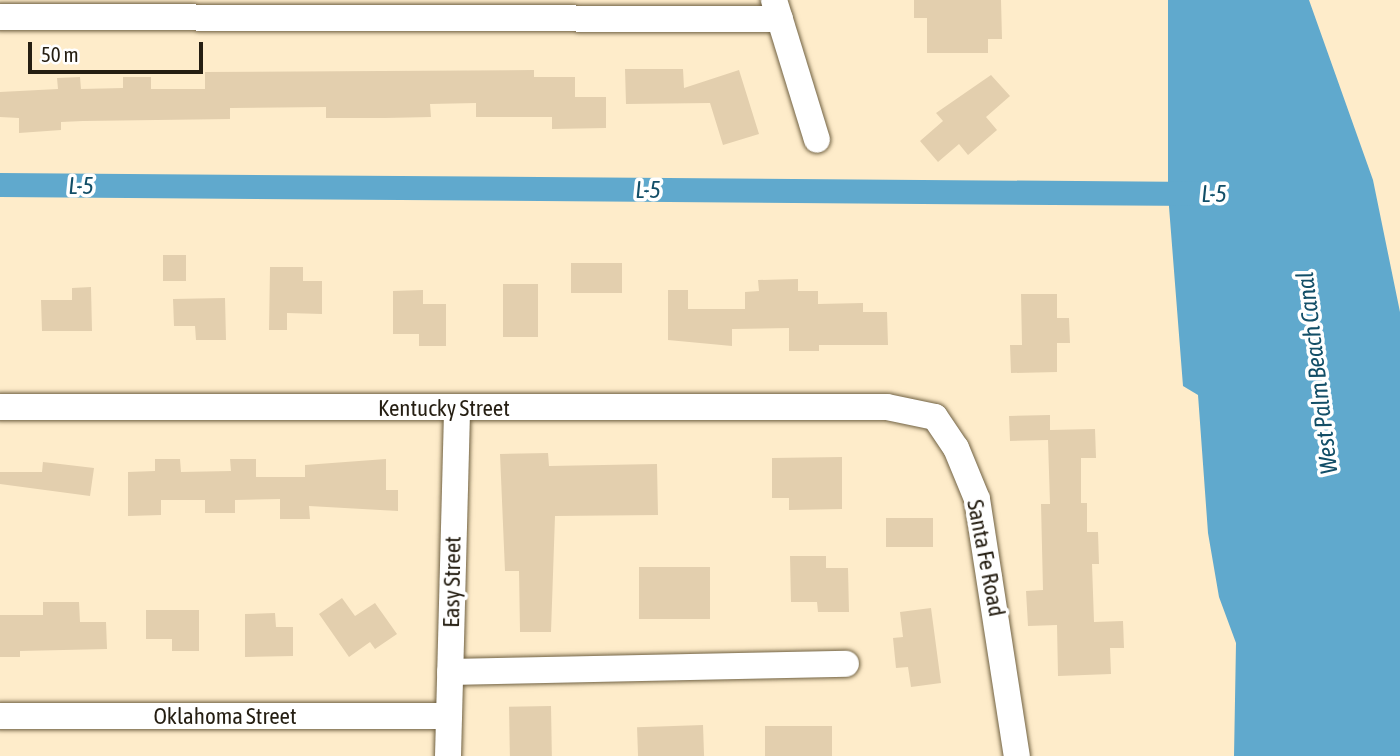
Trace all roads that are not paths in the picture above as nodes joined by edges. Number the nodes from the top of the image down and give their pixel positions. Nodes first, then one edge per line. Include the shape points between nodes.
1 (142, 9) edge
2 (438, 10) edge
3 (777, 10) edge
4 (0, 17) edge
5 (817, 140) dead end
6 (0, 407) edge
7 (887, 407) joint
8 (457, 408) junction
9 (846, 664) dead end
10 (450, 672) junction
11 (0, 716) edge
12 (449, 716) junction
13 (448, 756) edge
14 (1017, 756) edge

1 - 2 street
1 - 4 street
2 - 3 street
3 - 5 street
6 - 8 street, Kentucky Street
7 - 8 street, Kentucky Street
7 - 14 street, Santa Fe Road via 935,417 968,473 995,594
8 - 10 street, Easy Street
9 - 10 street
10 - 12 street, Easy Street
11 - 12 street, Oklahoma Street
12 - 13 street, Easy Street

